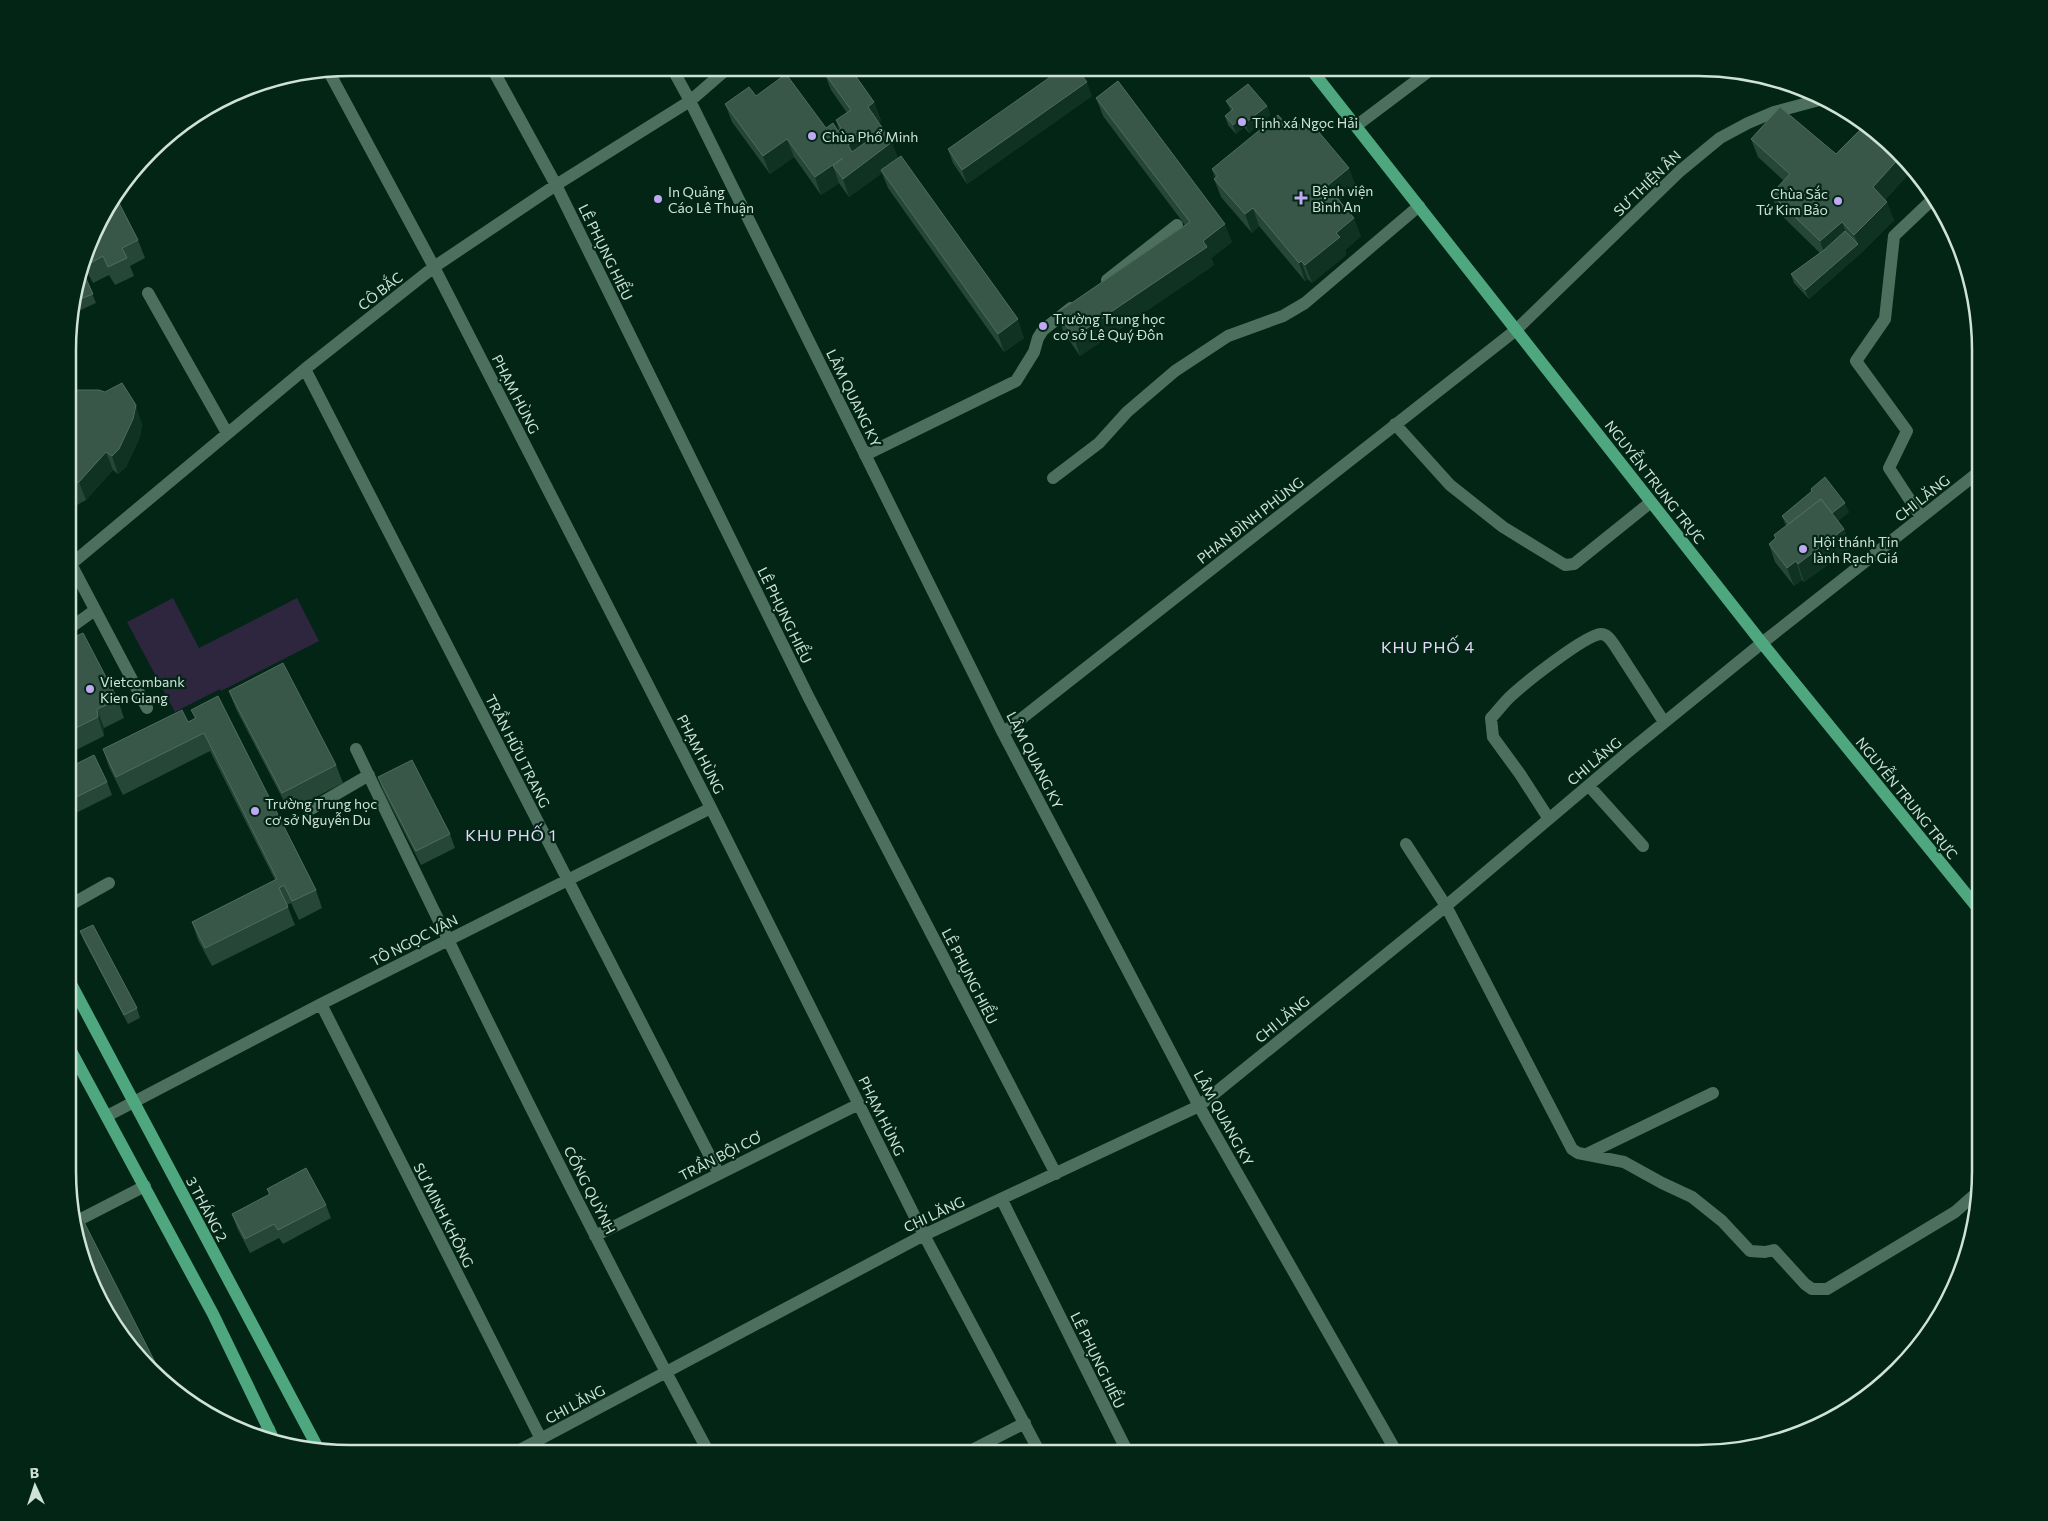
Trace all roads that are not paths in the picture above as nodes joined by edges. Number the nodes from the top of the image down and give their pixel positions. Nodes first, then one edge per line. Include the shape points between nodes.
1 (496, 76) edge
2 (676, 76) edge
3 (719, 76) edge
4 (1316, 76) edge
5 (1422, 76) edge
6 (332, 77) edge
7 (690, 101) junction
8 (1813, 102) edge
9 (1356, 126) junction
10 (556, 185) junction
11 (1929, 203) edge
12 (1419, 206) junction
13 (1177, 225) edge
14 (434, 267) junction
15 (1098, 286) edge
16 (148, 293) dead end
17 (1083, 299) edge
18 (1516, 330) junction
19 (305, 369) junction
20 (1395, 424) junction
21 (227, 433) junction
22 (865, 455) junction
23 (1972, 477) edge
24 (1053, 478) dead end
25 (1651, 502) junction
26 (1921, 517) junction
27 (76, 560) edge
28 (76, 576) edge
29 (95, 610) junction
30 (76, 624) edge
31 (1762, 642) junction
32 (147, 708) dead end
33 (1664, 722) junction
34 (1003, 734) junction
35 (356, 749) dead end
36 (368, 775) junction
37 (1589, 786) junction
38 (711, 808) junction
39 (310, 810) dead end
40 (1549, 819) junction
41 (1406, 844) dead end
42 (1643, 846) dead end
43 (568, 879) junction
44 (109, 883) dead end
45 (1972, 901) edge
46 (76, 902) edge
47 (1446, 906) junction
48 (448, 939) junction
49 (76, 993) edge
50 (320, 1004) junction
51 (76, 1060) edge
52 (1713, 1094) dead end
53 (133, 1102) junction
54 (859, 1104) junction
55 (1199, 1106) junction
56 (107, 1116) junction
57 (1587, 1154) junction
58 (719, 1174) junction
59 (1056, 1174) junction
60 (145, 1186) junction
61 (1970, 1199) edge
62 (1002, 1200) junction
63 (81, 1219) edge
64 (924, 1235) junction
65 (595, 1236) junction
66 (666, 1373) junction
67 (1025, 1423) junction
68 (271, 1433) edge
69 (540, 1439) junction
70 (315, 1442) edge
71 (529, 1445) edge
72 (704, 1445) edge
73 (982, 1445) edge
74 (1036, 1445) edge
75 (1124, 1445) edge
76 (1392, 1445) edge

1 - 10 street, LÊ PHỤNG HIỂU
2 - 7 street, LÂM QUANG KY
3 - 7 street, CÔ BẮC
4 - 9 main road, NGUYỄN TRUNG TRỰC
5 - 9 street
6 - 14 street, PHẠM HÙNG
7 - 10 street, CÔ BẮC
7 - 22 street, LÂM QUANG KY
8 - 18 street, SƯ THIỆN ÂN via 1748,122 1720,138 1680,171
9 - 12 main road, NGUYỄN TRUNG TRỰC
10 - 14 street, CÔ BẮC
10 - 59 street, LÊ PHỤNG HIỂU via 808,696
11 - 26 street via 1894,236 1885,319 1856,361 1907,431 1888,468
12 - 18 main road, NGUYỄN TRUNG TRỰC
12 - 24 street via 1305,303 1283,316 1228,336 1175,371 1127,412 1099,443
13 - 15 street
14 - 19 street, CÔ BẮC
14 - 38 street, PHẠM HÙNG
16 - 21 street
17 - 22 street via 1043,330 1016,381
18 - 20 street, PHAN ĐÌNH PHÙNG
18 - 25 main road, NGUYỄN TRUNG TRỰC
19 - 21 street, CÔ BẮC
19 - 43 street, TRẦN HỮU TRANG
20 - 25 street via 1450,485 1503,527 1565,565 1574,564
20 - 34 street, PHAN ĐÌNH PHÙNG
21 - 27 street, CÔ BẮC
22 - 34 street, LÂM QUANG KY
23 - 26 street, CHI LĂNG
25 - 31 main road, NGUYỄN TRUNG TRỰC
26 - 31 street, CHI LĂNG
28 - 29 street
29 - 30 street
29 - 32 street
31 - 33 street, CHI LĂNG
31 - 45 main road, NGUYỄN TRUNG TRỰC
33 - 37 street, CHI LĂNG
33 - 40 street via 1607,635 1586,640 1512,695 1491,718 1493,737
34 - 55 street, LÂM QUANG KY
35 - 36 street, CỐNG QUỲNH
36 - 39 street
36 - 48 street, CỐNG QUỲNH
37 - 40 street, CHI LĂNG
37 - 42 street
38 - 43 street, TÔ NGỌC VÂN
38 - 54 street, PHẠM HÙNG
40 - 47 street, CHI LĂNG
41 - 47 street
43 - 48 street, TÔ NGỌC VÂN
43 - 58 street, TRẦN HỮU TRANG
44 - 46 street
47 - 55 street, CHI LĂNG
47 - 57 street via 1572,1149
48 - 50 street, TÔ NGỌC VÂN
48 - 65 street, CỐNG QUỲNH
49 - 53 main road, 3 THÁNG 2
50 - 53 street, TÔ NGỌC VÂN
50 - 69 street, SƯ MINH KHÔNG
51 - 56 main road
52 - 57 street
53 - 56 street, TÔ NGỌC VÂN
53 - 70 main road, 3 THÁNG 2
54 - 58 street, TRẦN BỘI CƠ
54 - 64 street, PHẠM HÙNG
55 - 59 street, CHI LĂNG
55 - 76 street, LÂM QUANG KY
56 - 60 main road
57 - 61 street via 1624,1162 1692,1197 1750,1251 1774,1250 1812,1289 1827,1289 1955,1212
58 - 65 street, TRẦN BỘI CƠ
59 - 62 street, CHI LĂNG
60 - 63 street
60 - 68 main road
62 - 64 street, CHI LĂNG
62 - 75 street, LÊ PHỤNG HIỂU
64 - 66 street, CHI LĂNG
64 - 67 street, PHẠM HÙNG
65 - 66 street, CỐNG QUỲNH
66 - 69 street, CHI LĂNG
66 - 72 street, CỐNG QUỲNH
67 - 73 street
67 - 74 street, PHẠM HÙNG
69 - 71 street, CHI LĂNG

